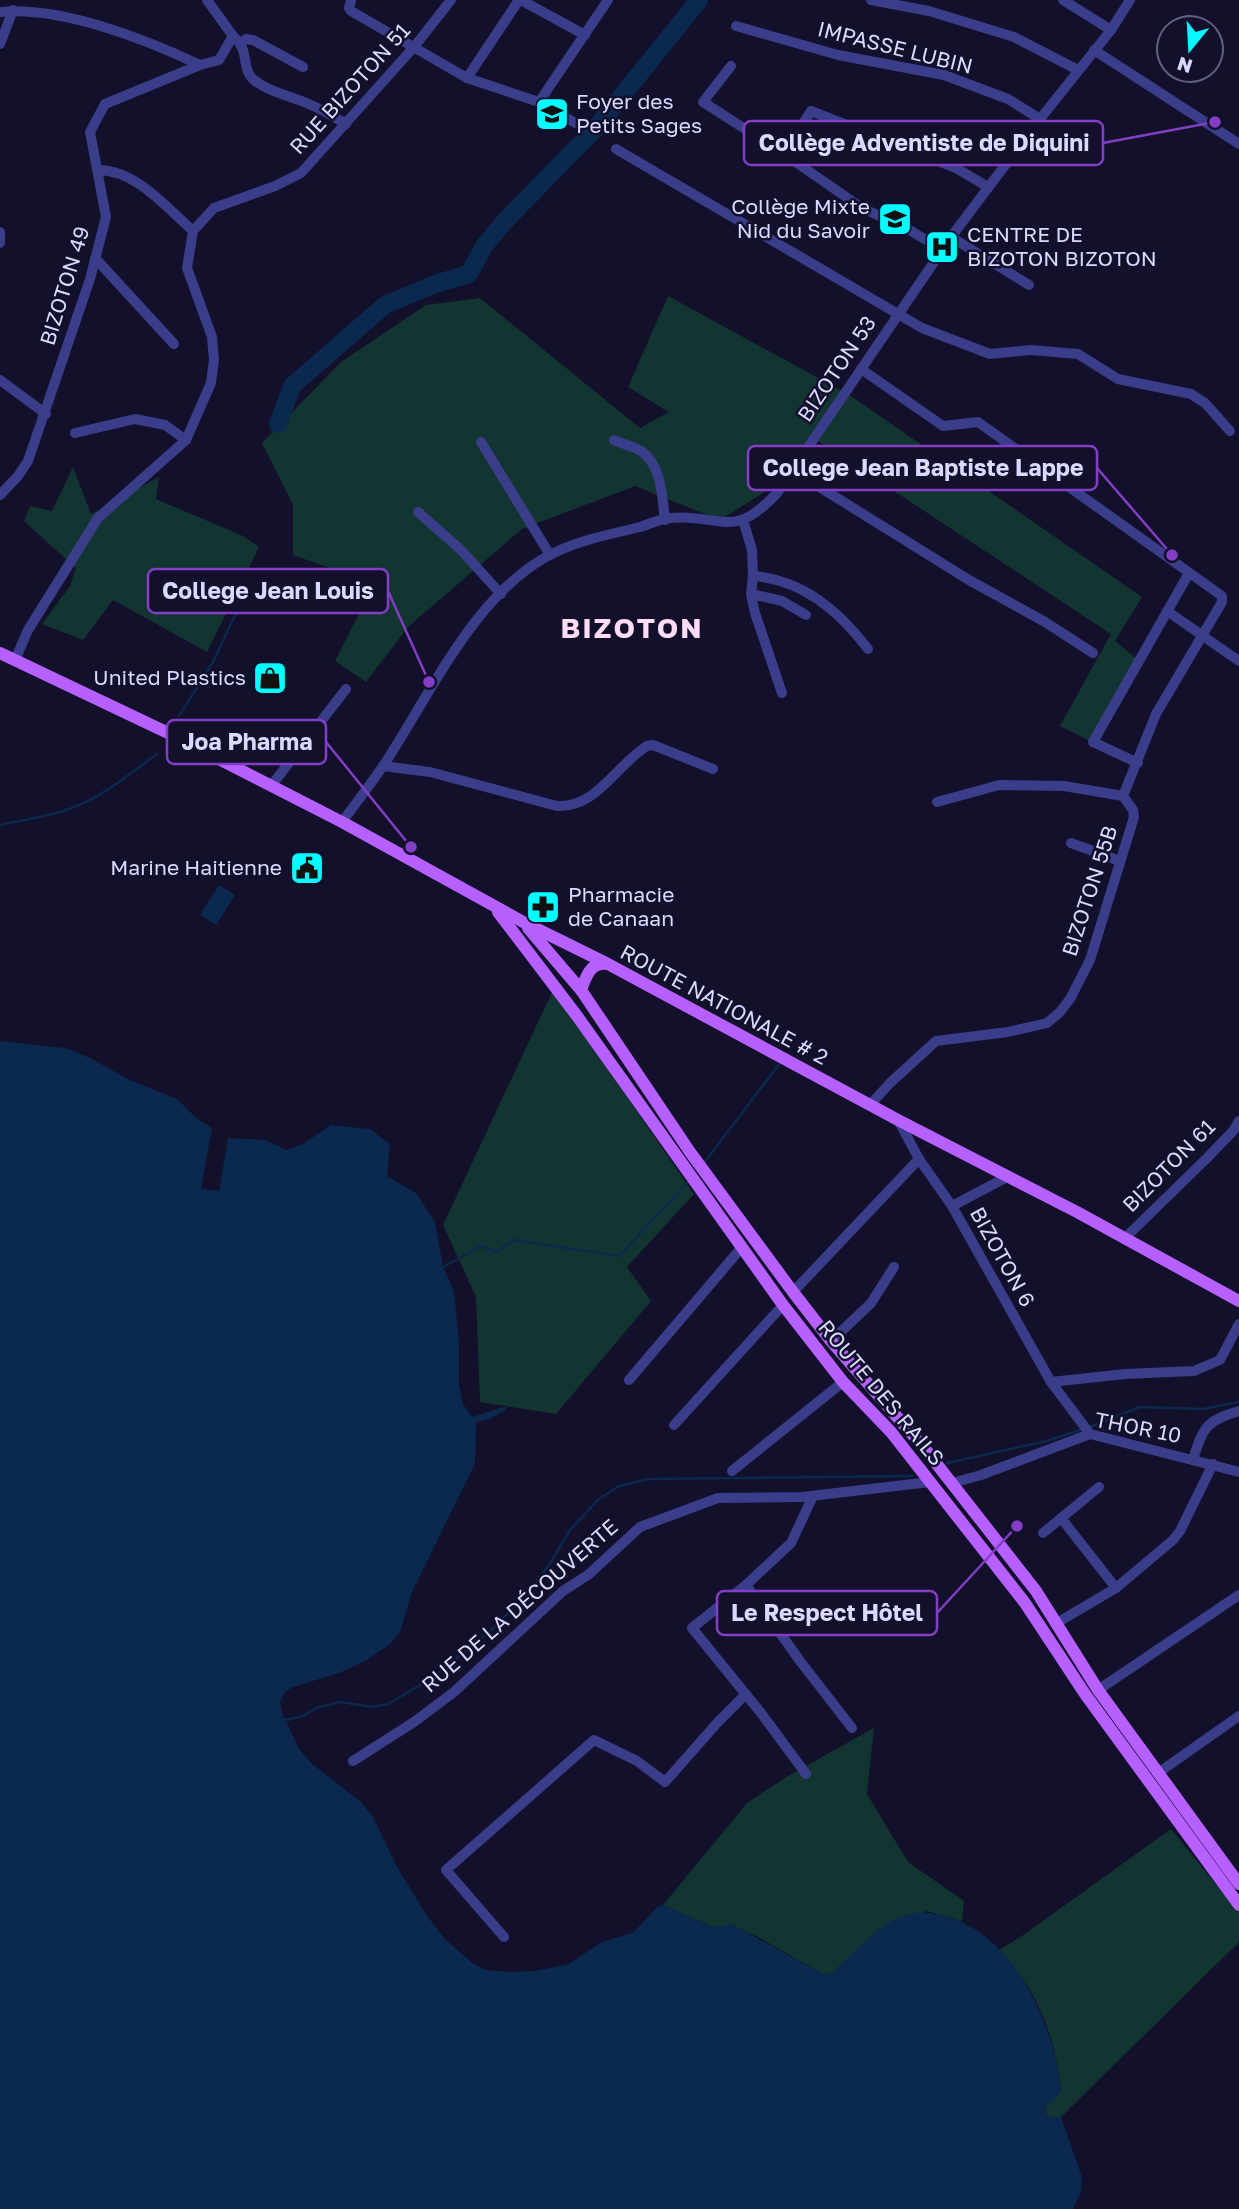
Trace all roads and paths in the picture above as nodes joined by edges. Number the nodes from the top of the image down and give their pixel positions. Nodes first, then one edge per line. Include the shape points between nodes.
1 (207, 0) edge
2 (351, 0) edge
3 (451, 0) edge
4 (520, 0) edge
5 (608, 0) edge
6 (871, 0) edge
7 (1063, 0) edge
8 (1130, 0) edge
9 (13, 10) junction
10 (0, 12) edge
11 (736, 26) dead end
12 (1111, 30) junction
13 (584, 35) junction
14 (237, 40) junction
15 (0, 44) edge
16 (414, 47) junction
17 (1094, 50) junction
18 (200, 65) junction
19 (731, 66) dead end
20 (303, 67) dead end
21 (1078, 70) junction
22 (467, 78) junction
23 (539, 103) junction
24 (1040, 119) junction
25 (346, 124) junction
26 (577, 124) dead end
27 (1239, 144) edge
28 (616, 149) dead end
29 (784, 153) junction
30 (98, 170) junction
31 (988, 187) junction
32 (193, 231) junction
33 (0, 232) edge
34 (951, 237) junction
35 (0, 243) edge
36 (943, 250) junction
37 (96, 258) junction
38 (1028, 285) dead end
39 (898, 313) junction
40 (174, 344) dead end
41 (861, 369) junction
42 (0, 380) edge
43 (46, 414) junction
44 (1230, 431) dead end
45 (75, 433) dead end
46 (186, 440) junction
47 (614, 440) dead end
48 (481, 443) dead end
49 (792, 470) junction
50 (0, 495) edge
51 (418, 512) dead end
52 (665, 520) junction
53 (743, 520) junction
54 (550, 555) junction
55 (1189, 572) junction
56 (753, 576) junction
57 (501, 594) junction
58 (751, 594) junction
59 (1167, 611) junction
60 (806, 615) dead end
61 (1203, 634) junction
62 (868, 649) dead end
63 (0, 653) edge
64 (1093, 653) dead end
65 (15, 660) junction
66 (1239, 661) edge
67 (346, 689) dead end
68 (782, 692) dead end
69 (1138, 763) junction
70 (383, 766) junction
71 (713, 769) dead end
72 (271, 786) junction
73 (1123, 796) junction
74 (937, 802) dead end
75 (342, 822) junction
76 (1071, 843) dead end
77 (1120, 861) junction
78 (493, 906) junction
79 (525, 923) junction
80 (608, 964) junction
81 (581, 990) junction
82 (870, 1105) junction
83 (898, 1120) junction
84 (1239, 1121) edge
85 (686, 1157) junction
86 (919, 1159) junction
87 (1009, 1177) junction
88 (952, 1206) junction
89 (1125, 1238) junction
90 (742, 1247) junction
91 (894, 1266) dead end
92 (793, 1292) junction
93 (1239, 1301) edge
94 (783, 1305) junction
95 (1239, 1324) edge
96 (831, 1341) junction
97 (629, 1380) dead end
98 (843, 1382) junction
99 (1051, 1382) junction
100 (1239, 1411) edge
101 (674, 1425) dead end
102 (1090, 1434) junction
103 (1193, 1459) junction
104 (1213, 1464) junction
105 (732, 1471) dead end
106 (1239, 1472) edge
107 (949, 1480) junction
108 (930, 1482) junction
109 (1099, 1487) dead end
110 (813, 1496) junction
111 (1061, 1518) junction
112 (1043, 1533) dead end
113 (746, 1585) junction
114 (1116, 1588) junction
115 (1239, 1595) edge
116 (1055, 1624) junction
117 (1098, 1690) junction
118 (746, 1694) junction
119 (1239, 1716) edge
120 (852, 1728) dead end
121 (353, 1761) dead end
122 (1158, 1773) junction
123 (806, 1774) dead end
124 (1239, 1884) edge
125 (1239, 1905) edge
126 (504, 1937) dead end

1 - 14 street
2 - 16 street via 351,11
3 - 16 street, RUE BIZOTON 51
4 - 13 street
4 - 22 street
5 - 13 street
6 - 21 street via 929,11 1014,37
7 - 12 street
8 - 12 street, BIZOTON 53
9 - 10 street
9 - 15 street
9 - 18 street via 71,18 154,43
11 - 24 street, IMPASSE LUBIN via 838,55 944,75 1008,99
12 - 17 street, BIZOTON 53
13 - 23 street
14 - 18 street, BIZOTON 49 via 219,60
14 - 20 street via 253,40
14 - 25 street via 252,78
16 - 22 street
16 - 25 street, RUE BIZOTON 51
17 - 21 street, BIZOTON 53
17 - 27 street
18 - 30 street, BIZOTON 49 via 105,104 90,132
19 - 29 street via 703,102
21 - 24 street, BIZOTON 53
22 - 23 street
23 - 26 street
24 - 31 street, BIZOTON 53
25 - 32 street, RUE BIZOTON 51 via 301,173 214,208
28 - 39 street
29 - 31 street via 811,111 956,168
29 - 36 street via 862,208
30 - 32 street via 127,175
30 - 37 street, BIZOTON 49 via 106,217
31 - 34 street, BIZOTON 53
32 - 46 street via 187,268 212,337 214,360 211,383
33 - 35 street
34 - 36 street, BIZOTON 53
34 - 38 street
36 - 39 street, BIZOTON 53
37 - 40 street
37 - 43 street, BIZOTON 49
39 - 41 street, BIZOTON 53
39 - 44 street via 922,328 990,354 1031,349 1078,354 1118,379 1191,394
41 - 49 street, BIZOTON 53
41 - 55 street via 943,426 978,422
42 - 43 street
43 - 50 street, BIZOTON 49 via 28,461
45 - 46 street via 135,419 165,425
46 - 65 street via 98,518 28,630
47 - 52 street via 652,460
48 - 54 street
49 - 53 street, BIZOTON 53 via 777,494
49 - 64 street
51 - 57 street
52 - 53 street via 726,524
52 - 54 street via 587,540
53 - 56 street via 750,536
54 - 57 street via 519,575
55 - 59 street
55 - 61 street via 1223,599
56 - 58 street
56 - 62 street via 805,590 823,601
57 - 70 street via 451,657
58 - 60 street via 782,601
58 - 68 street
59 - 61 street
59 - 69 street via 1093,742
61 - 66 street
61 - 69 street via 1156,714
63 - 65 main road, ROUTE NATIONALE # 2
65 - 72 main road, ROUTE NATIONALE # 2
67 - 72 street
69 - 73 street
70 - 71 street via 430,772 570,807 584,802 647,746
70 - 75 street
72 - 75 main road, ROUTE NATIONALE # 2
73 - 74 street, BIZOTON 55B via 1064,786 999,785
73 - 77 street, BIZOTON 55B via 1134,813
75 - 78 main road, ROUTE NATIONALE # 2
76 - 77 street
77 - 82 street, BIZOTON 55B via 1090,960 1059,1013 1047,1023 1009,1032 936,1041
78 - 79 main road, ROUTE NATIONALE # 2
78 - 85 main road, ROUTE DES RAILS
79 - 80 main road, ROUTE NATIONALE # 2
79 - 81 main road, ROUTE DES RAILS
80 - 81 main road via 593,966
80 - 82 main road, ROUTE NATIONALE # 2
81 - 85 main road, ROUTE DES RAILS
82 - 83 main road, ROUTE NATIONALE # 2
83 - 86 street, BIZOTON 6
83 - 87 main road, ROUTE NATIONALE # 2
84 - 89 street, BIZOTON 61
85 - 90 main road, ROUTE DES RAILS via 699,1188
85 - 92 main road, ROUTE DES RAILS via 708,1177
86 - 88 street, BIZOTON 6
86 - 92 street
87 - 88 street
87 - 89 main road, ROUTE NATIONALE # 2
88 - 99 street, BIZOTON 6
89 - 93 main road, ROUTE NATIONALE # 2
90 - 94 main road, ROUTE DES RAILS
90 - 97 street
91 - 96 street via 871,1303
92 - 96 main road, ROUTE DES RAILS
94 - 98 main road, ROUTE DES RAILS
94 - 101 street
95 - 99 street via 1220,1360 1194,1371
96 - 107 main road, ROUTE DES RAILS
98 - 105 street
98 - 108 main road, ROUTE DES RAILS
99 - 102 street, BIZOTON 6
100 - 103 street via 1216,1418 1201,1434
102 - 103 street, THOR 10
102 - 107 street, THOR 10 via 988,1472
103 - 104 street, THOR 10
104 - 106 street, THOR 10
104 - 114 street via 1177,1536
107 - 116 main road, ROUTE DES RAILS via 1036,1591
108 - 110 street, RUE DE LA DÉCOUVERTE
108 - 125 main road, ROUTE DES RAILS via 1025,1603 1085,1694
109 - 111 street
110 - 113 street via 792,1543
110 - 121 street, RUE DE LA DÉCOUVERTE via 718,1498 640,1527 454,1692
111 - 112 street
111 - 114 street
113 - 118 street via 692,1628
113 - 120 street
114 - 116 street
115 - 117 street
116 - 117 main road, ROUTE DES RAILS
117 - 122 main road, ROUTE DES RAILS
118 - 123 street
118 - 126 street via 665,1782 637,1761 594,1741 446,1870
119 - 122 street
122 - 124 main road, ROUTE DES RAILS

